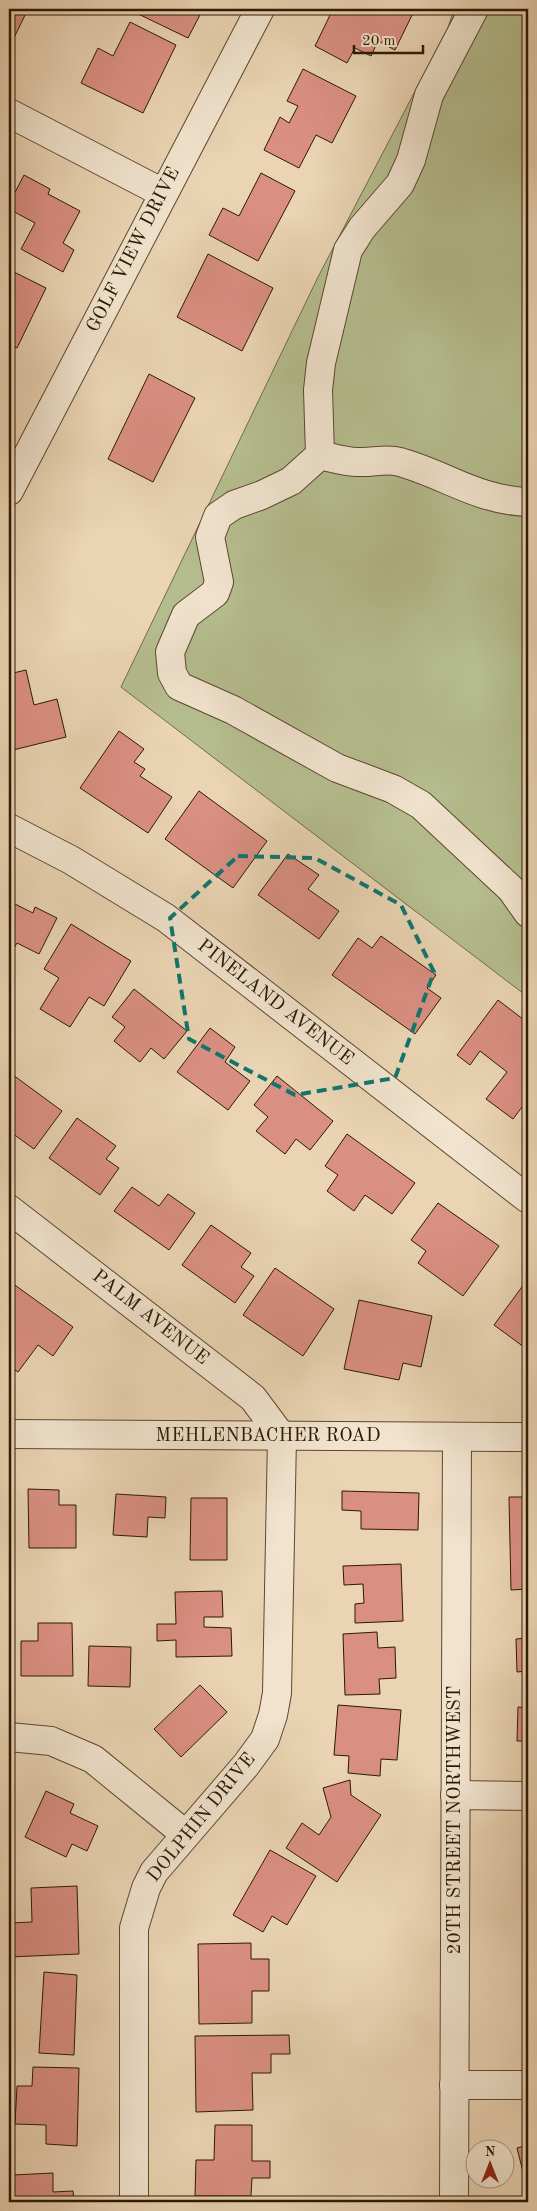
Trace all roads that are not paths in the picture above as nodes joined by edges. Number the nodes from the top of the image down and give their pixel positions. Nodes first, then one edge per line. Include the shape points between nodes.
1 (260, 9) edge
2 (474, 9) edge
3 (9, 113) edge
4 (163, 193) junction
5 (320, 455) junction
6 (9, 491) edge
7 (528, 502) edge
8 (9, 828) edge
9 (528, 914) edge
10 (528, 1199) edge
11 (9, 1209) edge
12 (9, 1434) edge
13 (282, 1437) junction
14 (457, 1437) junction
15 (528, 1437) edge
16 (9, 1737) edge
17 (455, 1796) junction
18 (528, 1796) edge
19 (185, 1834) junction
20 (454, 2085) junction
21 (528, 2085) edge
22 (134, 2202) edge
23 (454, 2202) edge

1 - 4 street, GOLF VIEW DRIVE
2 - 5 street via 430,95 411,160 400,184 362,228 348,250 321,363 318,390
3 - 4 street
4 - 6 street, GOLF VIEW DRIVE
5 - 7 street via 359,462 400,462 483,494
5 - 9 street via 291,481 234,505 218,516 210,537 219,582 215,593 186,615 170,652 172,673 178,686 233,710 337,768 393,789 421,806 511,889
8 - 10 street, PINELAND AVENUE via 71,860 166,918
11 - 13 street, PALM AVENUE via 253,1398
12 - 13 street, MEHLENBACHER ROAD
13 - 14 street, MEHLENBACHER ROAD
13 - 19 street, DOLPHIN DRIVE via 274,1715 265,1739 246,1765
14 - 15 street, MEHLENBACHER ROAD
14 - 17 street, 20TH STREET NORTHWEST
16 - 19 street via 51,1740 93,1759
17 - 18 street
17 - 20 street, 20TH STREET NORTHWEST
19 - 22 street, DOLPHIN DRIVE via 150,1880 134,1928
20 - 21 street
20 - 23 street, 20TH STREET NORTHWEST

